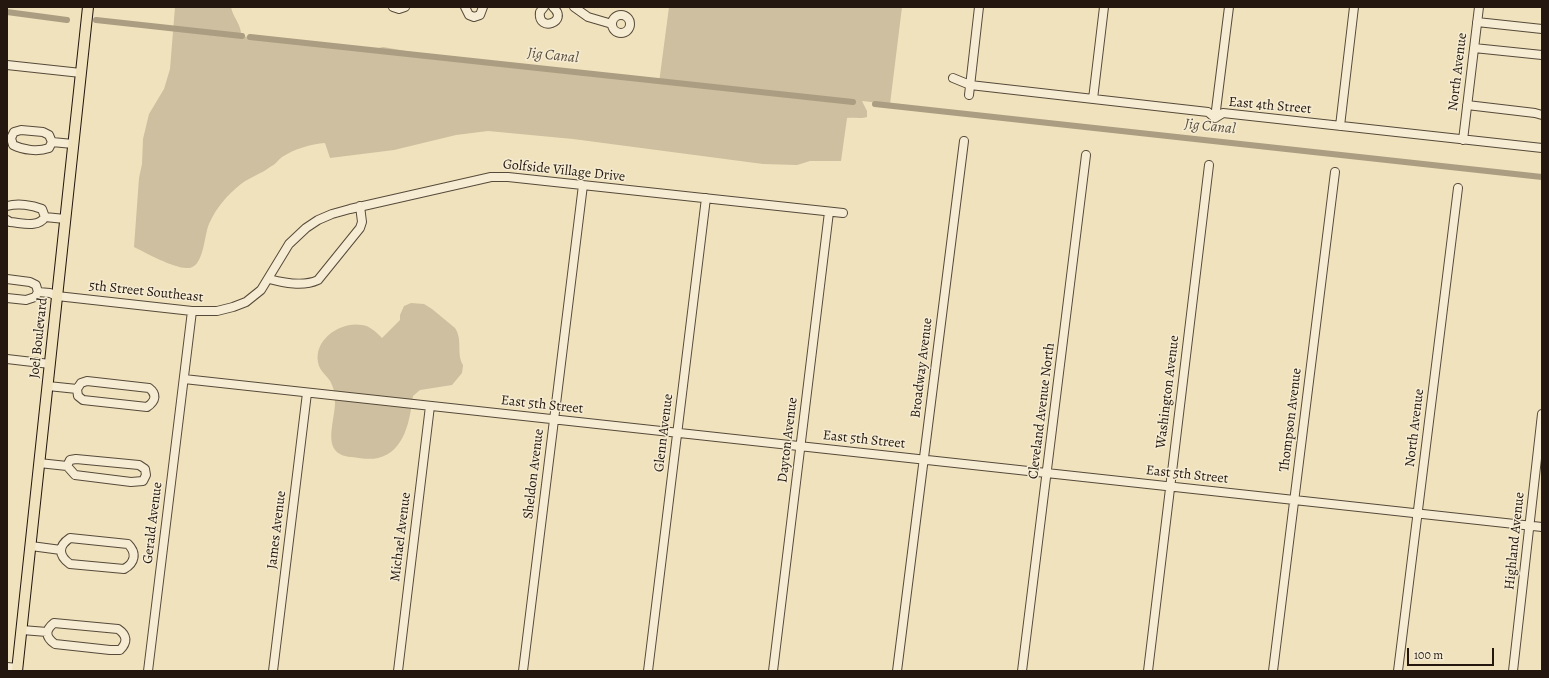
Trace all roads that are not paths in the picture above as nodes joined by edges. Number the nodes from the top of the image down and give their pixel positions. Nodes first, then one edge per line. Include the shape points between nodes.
1 (88, 7) edge
2 (393, 7) edge
3 (404, 7) edge
4 (465, 7) edge
5 (483, 7) edge
6 (544, 7) edge
7 (574, 7) edge
8 (979, 7) edge
9 (1104, 7) edge
10 (1229, 7) edge
11 (1354, 7) edge
12 (1479, 7) edge
13 (555, 8) edge
14 (1477, 22) junction
15 (612, 24) dead end
16 (1542, 29) edge
17 (1474, 48) junction
18 (1542, 56) edge
19 (7, 65) edge
20 (81, 73) junction
21 (953, 78) dead end
22 (970, 86) junction
23 (969, 95) dead end
24 (1093, 99) junction
25 (1467, 105) junction
26 (1542, 115) edge
27 (1215, 118) junction
28 (1340, 126) junction
29 (1464, 140) junction
30 (964, 141) dead end
31 (52, 142) junction
32 (73, 144) junction
33 (1542, 148) edge
34 (1086, 155) dead end
35 (1210, 165) dead end
36 (1335, 172) dead end
37 (583, 185) junction
38 (1458, 188) dead end
39 (706, 198) junction
40 (7, 206) edge
41 (360, 206) junction
42 (829, 212) junction
43 (843, 213) dead end
44 (45, 217) junction
45 (65, 218) junction
46 (7, 220) edge
47 (7, 279) edge
48 (269, 279) junction
49 (38, 292) junction
50 (57, 296) junction
51 (7, 298) edge
52 (192, 311) junction
53 (7, 359) edge
54 (50, 364) junction
55 (184, 379) junction
56 (48, 386) junction
57 (76, 389) junction
58 (307, 393) junction
59 (430, 406) junction
60 (1542, 414) edge
61 (554, 420) junction
62 (677, 433) junction
63 (800, 446) junction
64 (924, 460) junction
65 (39, 463) junction
66 (67, 466) junction
67 (1047, 473) junction
68 (1170, 486) junction
69 (1294, 500) junction
70 (1417, 514) junction
71 (1530, 526) junction
72 (1542, 527) edge
73 (30, 546) junction
74 (60, 550) junction
75 (22, 630) junction
76 (47, 632) junction
77 (7, 667) edge
78 (17, 670) edge
79 (148, 671) edge
80 (273, 671) edge
81 (398, 671) edge
82 (523, 671) edge
83 (648, 671) edge
84 (773, 671) edge
85 (898, 671) edge
86 (1022, 671) edge
87 (1148, 671) edge
88 (1273, 671) edge
89 (1398, 671) edge
90 (1513, 671) edge

1 - 20 main road, Joel Boulevard
2 - 3 street
4 - 5 street via 468,15 474,17 480,15
6 - 13 street via 539,15 541,21 546,24 556,20 558,14
7 - 15 street via 588,17
8 - 22 street
9 - 24 street
10 - 27 street
11 - 28 street
12 - 14 street, North Avenue
14 - 16 street
14 - 17 street, North Avenue
17 - 18 street
17 - 25 street, North Avenue
19 - 20 street
20 - 32 main road, Joel Boulevard
21 - 22 street, East 4th Street
22 - 23 street
22 - 24 street, East 4th Street
24 - 27 street, East 4th Street via 1208,112
25 - 26 street
25 - 29 street, North Avenue
27 - 28 street, East 4th Street via 1223,113
28 - 29 street, East 4th Street
29 - 33 street, East 4th Street
30 - 64 street, Broadway Avenue
31 - 31 street via 49,148 43,150 19,148 13,145 11,138 14,132 21,130 43,132 49,135
31 - 32 street
32 - 45 main road, Joel Boulevard
34 - 67 street, Cleveland Avenue North
35 - 68 street, Washington Avenue
36 - 69 street, Thompson Avenue
37 - 39 street, Golfside Village Drive
37 - 41 street, Golfside Village Drive via 491,177
37 - 61 street, Sheldon Avenue
38 - 70 street, North Avenue
39 - 42 street, Golfside Village Drive
39 - 62 street, Glenn Avenue
40 - 44 street via 36,206 42,209
41 - 48 street, Golfside Village Drive via 332,214 306,228 284,251
41 - 48 street via 360,228 318,280 304,284
42 - 43 street, Golfside Village Drive
42 - 63 street, Dayton Avenue
44 - 45 street
44 - 46 street via 42,222 36,224
45 - 50 main road, Joel Boulevard
47 - 49 street via 30,282 36,285
48 - 52 street, 5th Street Southeast via 256,294 240,305 217,311
49 - 50 street, 5th Street Southeast
49 - 51 street via 35,297 26,300
50 - 52 street, 5th Street Southeast
50 - 54 main road, Joel Boulevard
52 - 55 street, Gerald Avenue
53 - 54 street
54 - 56 main road, Joel Boulevard
55 - 58 street, East 5th Street
55 - 79 street, Gerald Avenue
56 - 57 street
56 - 65 main road, Joel Boulevard
57 - 57 street via 78,396 83,400 116,404 147,406 155,398 149,388 87,381
58 - 59 street, East 5th Street
58 - 80 street, James Avenue
59 - 61 street, East 5th Street
59 - 81 street, Michael Avenue
60 - 71 street, Highland Avenue
61 - 62 street, East 5th Street
61 - 82 street, Sheldon Avenue
62 - 63 street, East 5th Street
62 - 83 street, Glenn Avenue
63 - 64 street, East 5th Street
63 - 84 street, Dayton Avenue
64 - 67 street, East 5th Street
64 - 85 street, Broadway Avenue
65 - 66 street
65 - 73 main road, Joel Boulevard
66 - 66 street via 70,460 76,459 139,465 145,469 146,475 143,481 131,482 75,475
67 - 68 street, East 5th Street
67 - 86 street, Cleveland Avenue North
68 - 69 street, East 5th Street
68 - 87 street, Washington Avenue
69 - 70 street, East 5th Street
69 - 88 street, Thompson Avenue
70 - 71 street, East 5th Street
70 - 89 street, North Avenue
71 - 72 street, East 5th Street
71 - 90 street, Highland Avenue
73 - 74 street
73 - 75 main road, Joel Boulevard
74 - 74 street via 64,542 70,538 79,538 128,544 134,555 130,566 115,569 70,564 63,559
75 - 76 street
75 - 78 main road, Joel Boulevard
76 - 76 street via 49,626 61,623 118,629 124,632 126,639 120,650 110,650 55,644
77 - 78 street

